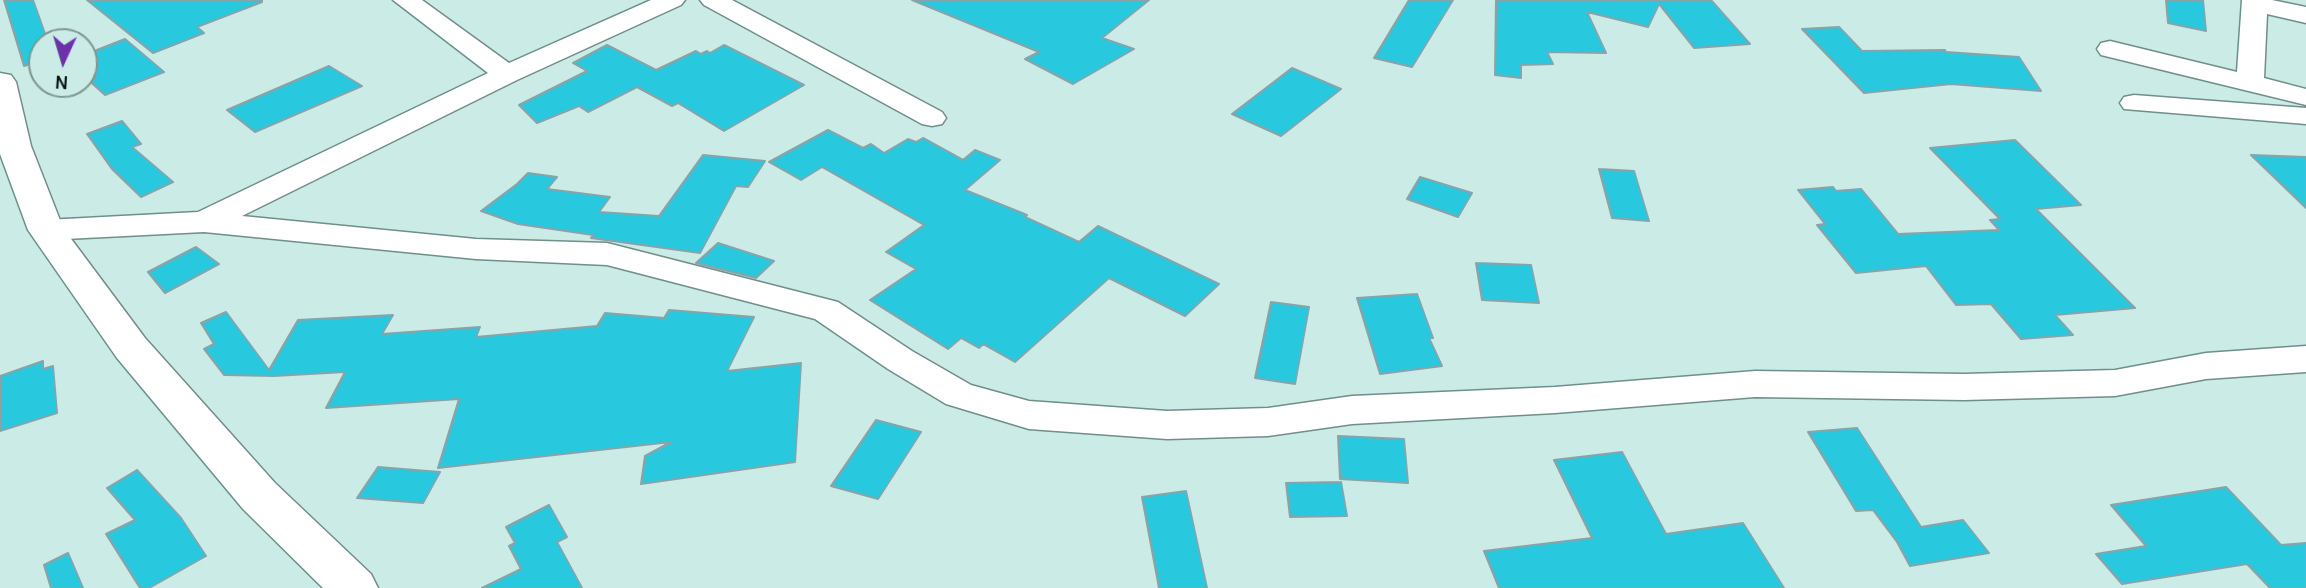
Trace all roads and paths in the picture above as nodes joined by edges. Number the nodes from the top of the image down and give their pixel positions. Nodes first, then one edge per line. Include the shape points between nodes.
1 (406, 0) edge
2 (672, 0) edge
3 (713, 0) edge
4 (2255, 2) edge
5 (2306, 15) edge
6 (2110, 49) dead end
7 (508, 74) junction
8 (0, 82) edge
9 (2250, 82) junction
10 (2306, 97) edge
11 (2134, 103) dead end
12 (2306, 116) edge
13 (932, 118) dead end
14 (204, 222) junction
15 (46, 230) junction
16 (2306, 359) edge
17 (354, 588) edge

1 - 7 street
2 - 7 street
3 - 13 street
4 - 5 street
4 - 9 street
6 - 9 street
7 - 14 street
8 - 15 street via 14,146
9 - 10 street
11 - 12 street
14 - 15 street
14 - 16 street via 476,249 607,254 826,310 959,395 1029,415 1140,423 1268,422 1352,410 1755,384 1964,387 2115,383 2206,366
15 - 17 street via 131,348 259,496

